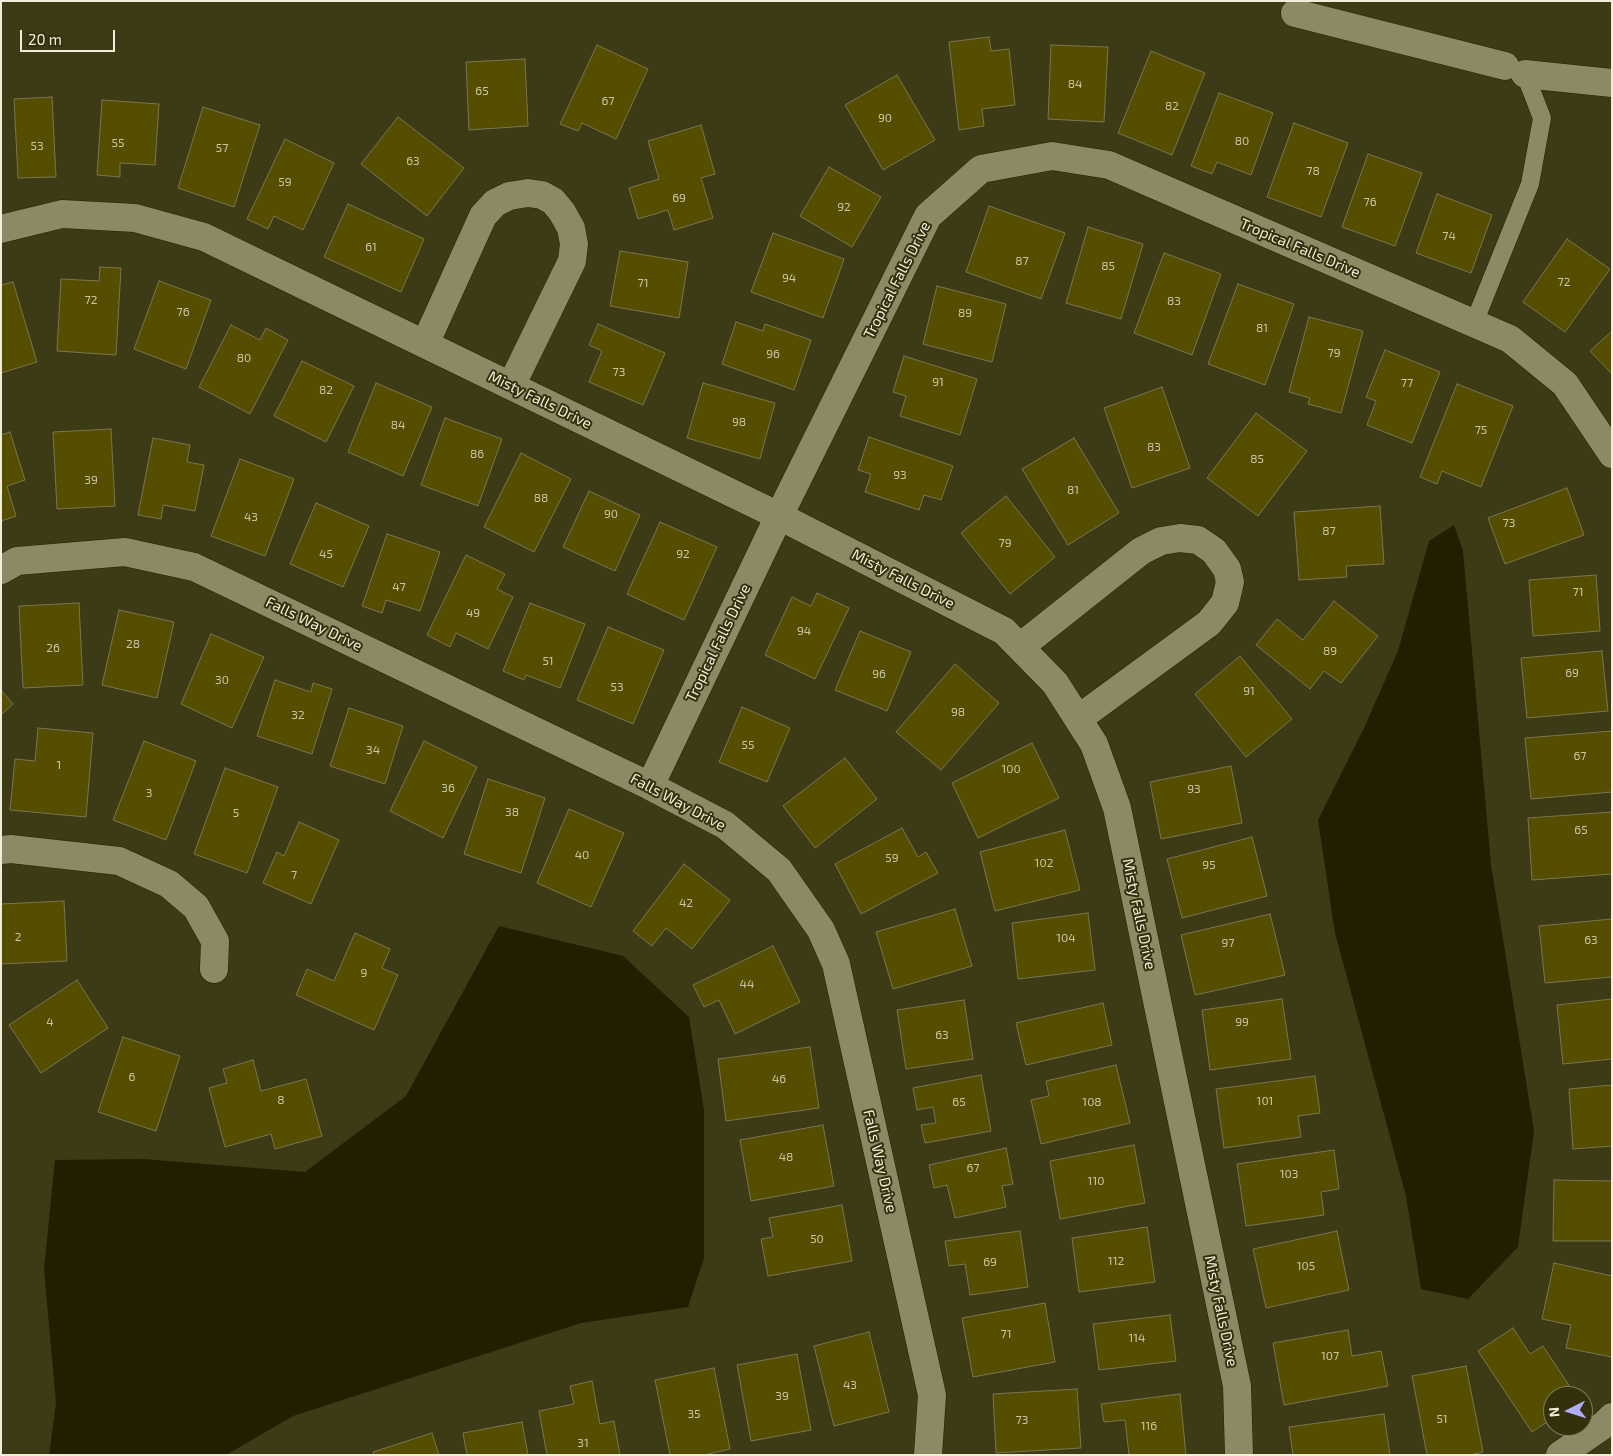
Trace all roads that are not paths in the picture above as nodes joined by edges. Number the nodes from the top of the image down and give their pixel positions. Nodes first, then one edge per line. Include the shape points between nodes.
1 (1295, 13) dead end
2 (1515, 70) junction
3 (1612, 83) edge
4 (1, 229) edge
5 (1474, 323) junction
6 (425, 344) junction
7 (512, 386) junction
8 (1612, 454) edge
9 (779, 516) junction
10 (1, 570) edge
11 (1020, 647) junction
12 (1078, 719) junction
13 (650, 786) junction
14 (1, 850) edge
15 (214, 970) dead end
16 (1612, 1417) edge
17 (928, 1455) edge
18 (1238, 1455) edge
19 (1560, 1455) edge

1 - 2 street
2 - 3 street
2 - 5 lane via 1542,118 1530,184
4 - 6 street, Misty Falls Drive via 62,214 135,218 204,237
5 - 8 street, Tropical Falls Drive via 1510,339 1565,384
5 - 9 street, Tropical Falls Drive via 1109,165 1052,156 981,169 928,216
6 - 7 street, Misty Falls Drive
6 - 7 street via 483,216 495,203 509,196 542,195 553,201 571,228 574,244 572,261
7 - 9 street, Misty Falls Drive
9 - 11 street, Misty Falls Drive via 1004,631
9 - 13 street, Tropical Falls Drive
10 - 13 street, Falls Way Drive via 17,561 125,552 194,567
11 - 12 street, Misty Falls Drive via 1055,683
11 - 12 street via 1141,551 1162,541 1180,538 1198,540 1214,551 1227,569 1230,582 1225,603 1209,623
12 - 18 street, Misty Falls Drive via 1094,744 1117,808 1237,1386
13 - 17 street, Falls Way Drive via 725,825 779,870 821,930 836,964 932,1395
14 - 15 street via 11,848 119,860 169,884 196,907 215,941
16 - 19 street

